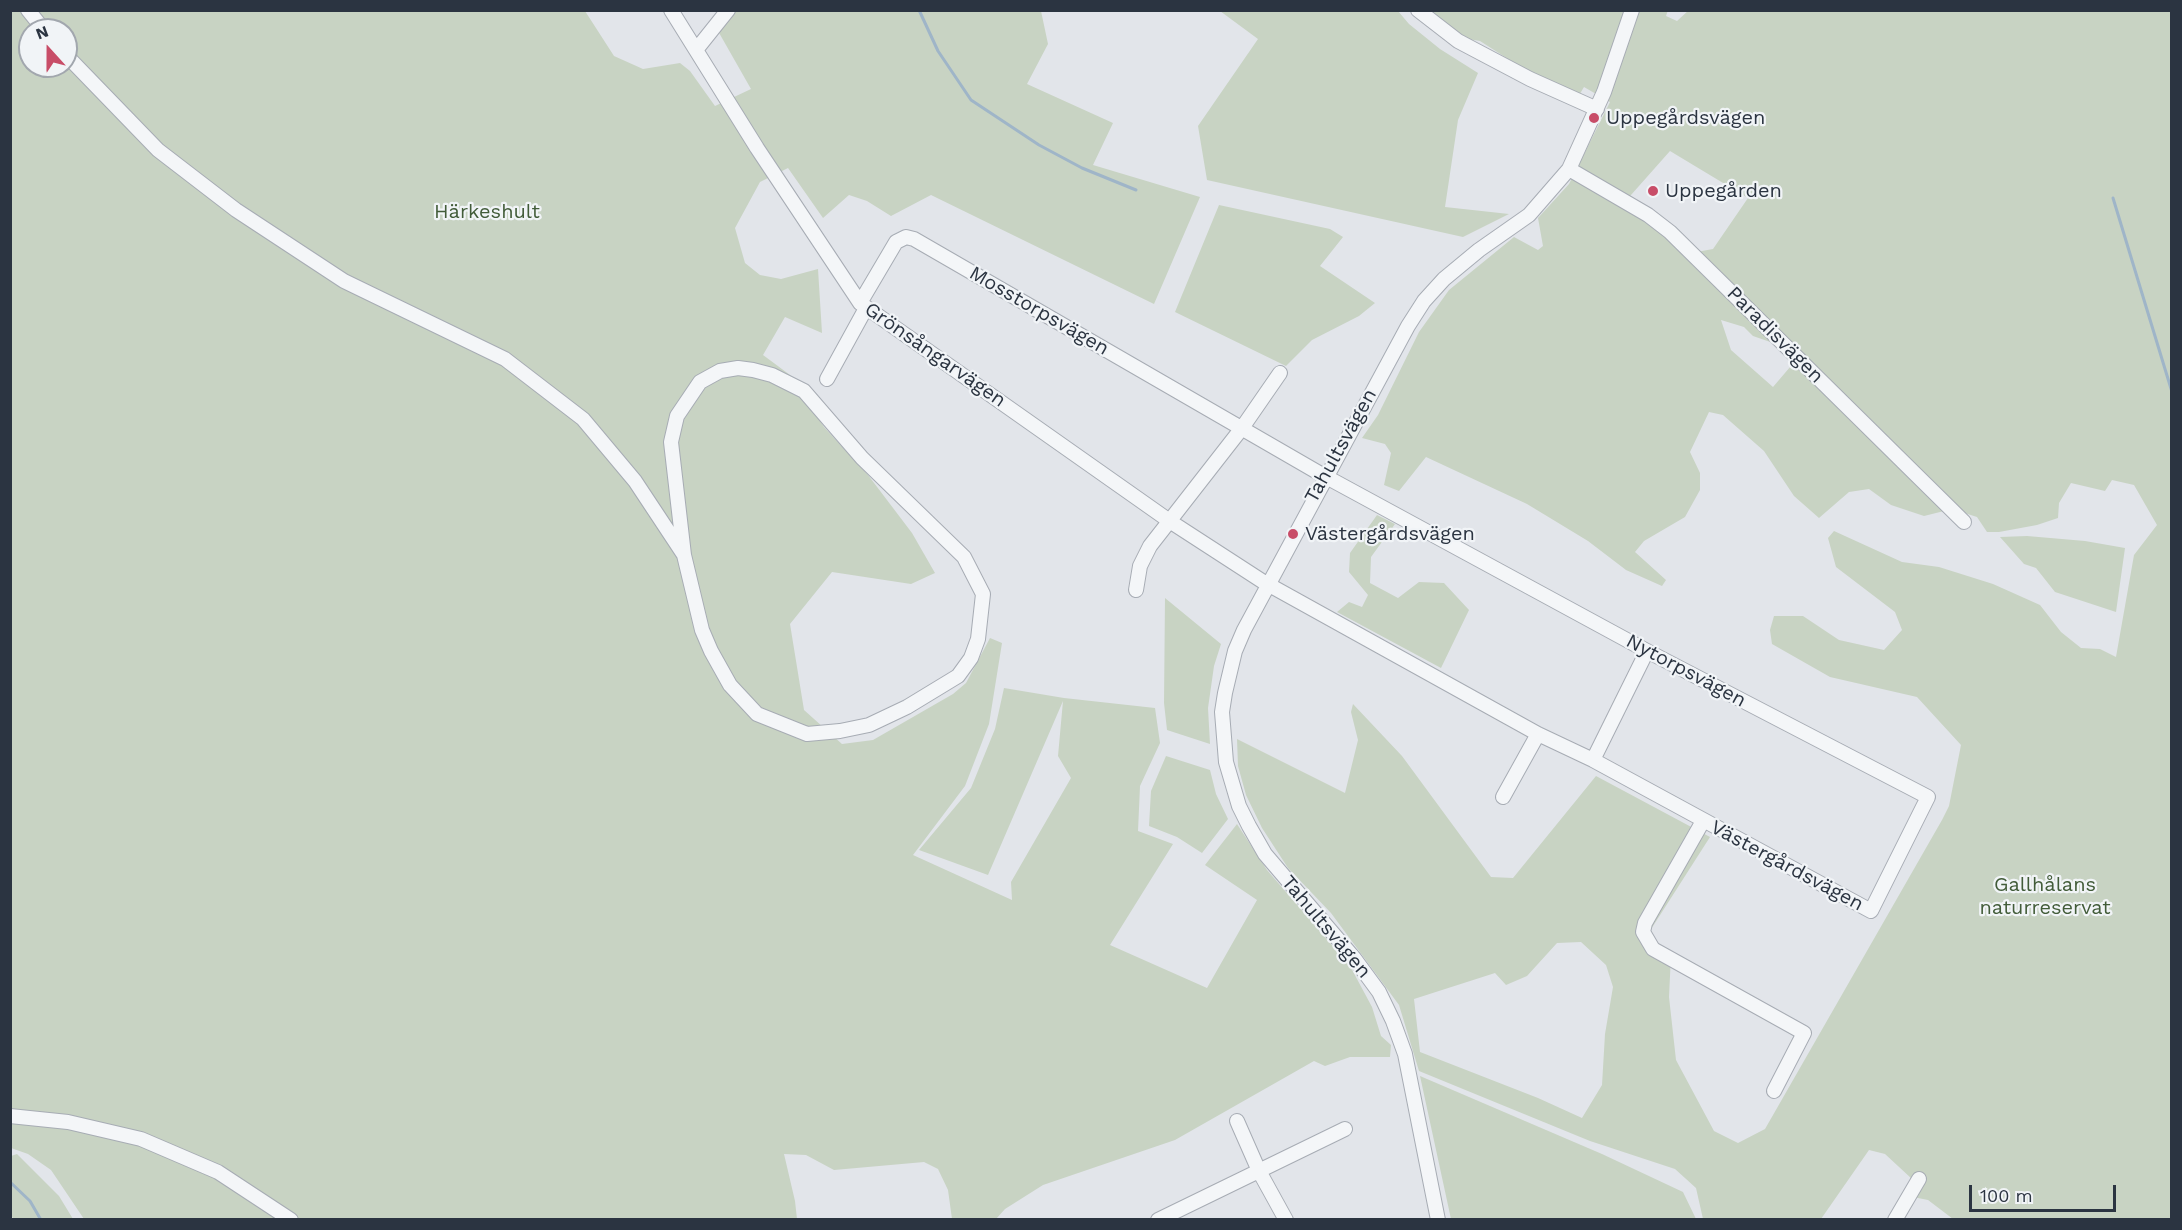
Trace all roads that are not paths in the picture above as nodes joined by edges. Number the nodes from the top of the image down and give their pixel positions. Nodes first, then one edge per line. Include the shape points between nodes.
1 (671, 10) edge
2 (728, 10) edge
3 (1418, 10) edge
4 (1632, 10) edge
5 (696, 50) junction
6 (78, 67) edge
7 (1597, 109) junction
8 (1569, 169) junction
9 (863, 306) junction
10 (1280, 373) dead end
11 (827, 379) dead end
12 (1242, 428) junction
13 (1329, 479) junction
14 (1171, 522) junction
15 (1964, 522) dead end
16 (684, 555) junction
17 (1268, 584) junction
18 (1136, 590) dead end
19 (1647, 651) junction
20 (1538, 734) junction
21 (1593, 760) junction
22 (1503, 796) dead end
23 (1703, 821) junction
24 (1871, 911) joint
25 (1774, 1091) dead end
26 (10, 1116) edge
27 (1237, 1121) dead end
28 (1345, 1129) dead end
29 (1259, 1171) junction
30 (1919, 1179) dead end
31 (291, 1220) edge
32 (1158, 1220) edge
33 (1286, 1220) edge
34 (1438, 1220) edge
35 (1895, 1220) edge

1 - 5 street, Grönsångarvägen
2 - 5 street
3 - 7 street via 1458,40
4 - 7 street, Tahultsvägen
5 - 9 street, Grönsångarvägen
6 - 16 street via 158,150 236,210 344,281 505,359 583,419 635,481
7 - 8 street, Tahultsvägen
8 - 13 street, Tahultsvägen via 1529,215 1458,266 1424,301
8 - 15 street, Paradisvägen via 1670,232
9 - 11 street, Mosstorpsvägen
9 - 12 street, Mosstorpsvägen via 896,242 906,237 914,239
9 - 14 street, Grönsångarvägen
10 - 12 street
12 - 13 street, Mosstorpsvägen
12 - 14 street
13 - 17 street, Tahultsvägen
13 - 19 street, Nytorpsvägen
14 - 17 street, Grönsångarvägen
14 - 18 street via 1150,546 1140,566
16 - 16 street via 671,442 677,416 700,382 720,371 738,368 763,372 804,391 862,458 964,557 983,594 978,639 958,676 907,706 869,725 807,734 757,714 730,685 702,630
17 - 20 street, Västergårdsvägen
17 - 34 street, Tahultsvägen via 1235,651 1228,675 1222,712 1228,770 1239,806 1265,854 1354,958 1379,992 1393,1021 1405,1054
19 - 21 street
19 - 24 street, Nytorpsvägen via 1928,797
20 - 21 street, Västergårdsvägen
20 - 22 street
21 - 23 street, Västergårdsvägen
23 - 24 street, Västergårdsvägen
23 - 25 street, Västergårdsvägen via 1643,932 1653,949 1804,1033
26 - 31 street via 68,1122 150,1143 218,1172
27 - 29 street
28 - 29 street
29 - 32 street
29 - 33 street
30 - 35 street

